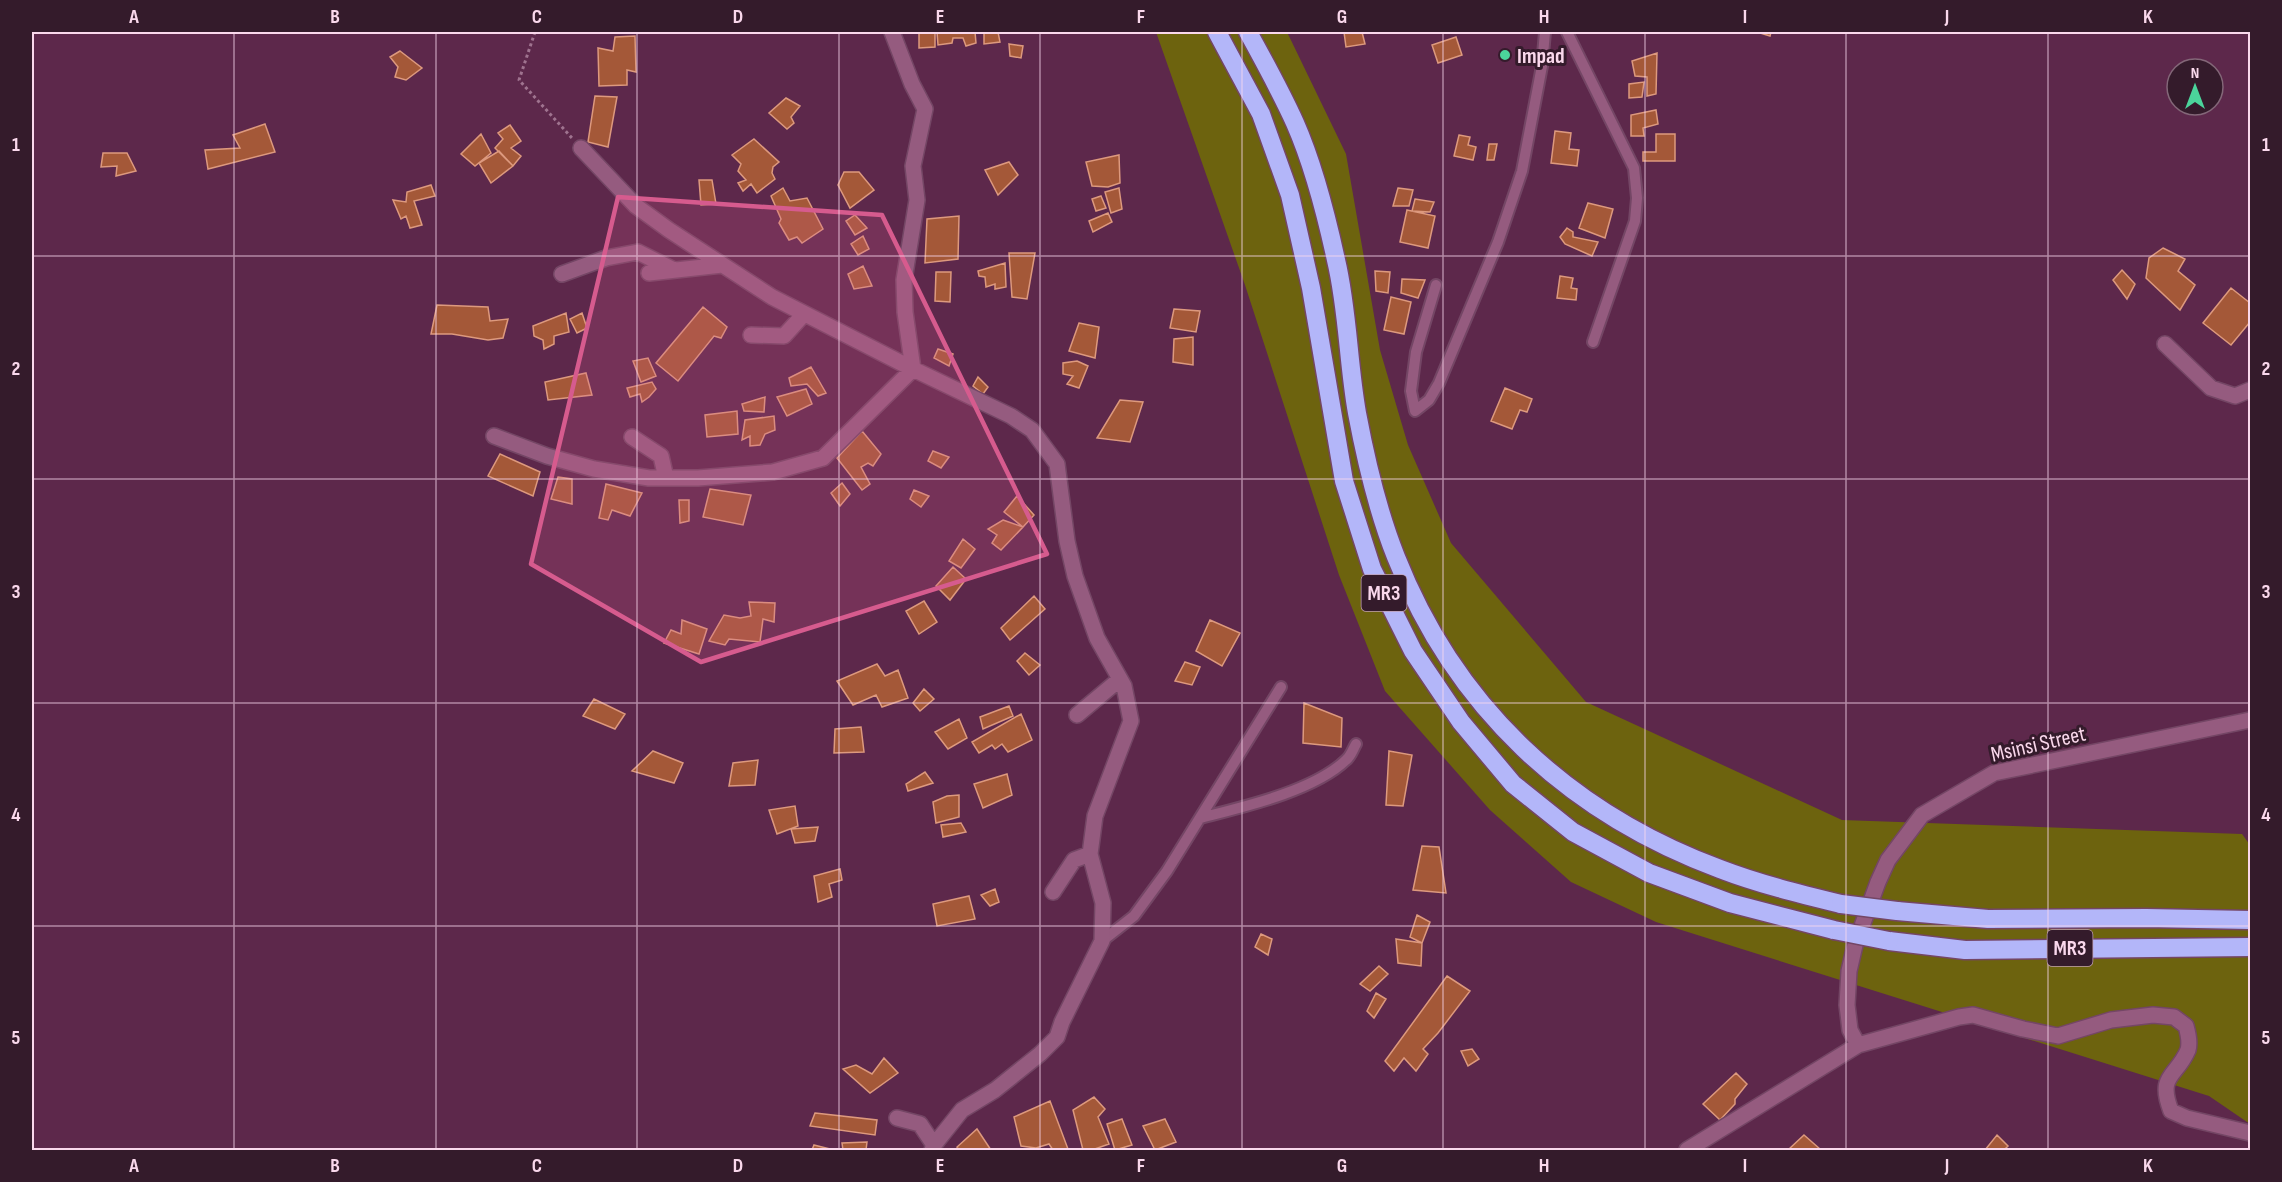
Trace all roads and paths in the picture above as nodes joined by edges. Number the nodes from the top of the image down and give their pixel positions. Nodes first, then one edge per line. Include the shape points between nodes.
1 (535, 32) edge
2 (892, 32) edge
3 (1217, 32) edge
4 (1248, 32) edge
5 (1545, 32) edge
6 (1566, 32) edge
7 (581, 148) joint
8 (722, 265) junction
9 (674, 270) junction
10 (649, 273) dead end
11 (562, 274) dead end
12 (1436, 285) dead end
13 (804, 314) junction
14 (751, 335) dead end
15 (1593, 342) dead end
16 (2165, 344) dead end
17 (913, 369) junction
18 (2250, 390) edge
19 (494, 436) dead end
20 (632, 437) dead end
21 (666, 478) junction
22 (1120, 679) junction
23 (1281, 687) dead end
24 (1077, 715) dead end
25 (2250, 720) edge
26 (1356, 744) dead end
27 (1200, 818) junction
28 (1090, 854) junction
29 (1053, 892) dead end
30 (2250, 920) edge
31 (1102, 940) junction
32 (2250, 947) edge
33 (1858, 1045) junction
34 (897, 1118) dead end
35 (2250, 1133) edge
36 (933, 1148) edge
37 (1688, 1150) edge

1 - 7 path via 519,80
2 - 17 street via 926,109 913,166 917,200 904,280
3 - 32 highway, MR3, bridge via 1261,114 1290,195 1311,288 1344,482 1372,569 1413,651 1461,722 1513,784 1574,832 1649,873 1730,903 1834,930 1965,950
4 - 30 highway, MR3, bridge via 1296,125 1318,189 1337,262 1357,413 1396,557 1451,664 1494,720 1535,760 1587,801 1652,839 1719,869 1840,904 1988,919
5 - 12 lane via 1522,171 1498,242 1439,383 1429,400 1415,411 1411,391 1416,352
6 - 15 lane via 1634,168 1637,198 1635,221
7 - 8 street via 636,206
8 - 9 street
8 - 13 street
9 - 10 street
9 - 11 street via 638,252 606,258
13 - 14 street via 784,336
13 - 17 street
16 - 18 street via 2211,388 2235,396
17 - 21 street via 823,458 773,472
17 - 22 street via 1011,416 1032,430 1057,464 1066,541 1081,597 1097,638
19 - 21 street via 594,469
20 - 21 street via 661,456
22 - 24 street
22 - 28 street via 1131,722 1095,816
23 - 27 lane
25 - 33 street, Msinsi Street via 1994,773 1922,815 1888,860 1855,945 1847,1005 1850,1030
26 - 27 lane via 1347,759 1308,786
27 - 31 lane via 1134,916
28 - 29 street via 1074,860
28 - 31 street via 1103,903
31 - 36 street via 1057,1037 994,1090 962,1110
33 - 35 street via 1973,1015 2058,1036 2111,1020 2174,1017 2186,1026 2188,1049 2166,1082 2165,1095 2171,1111
33 - 37 street
34 - 36 street via 920,1124

